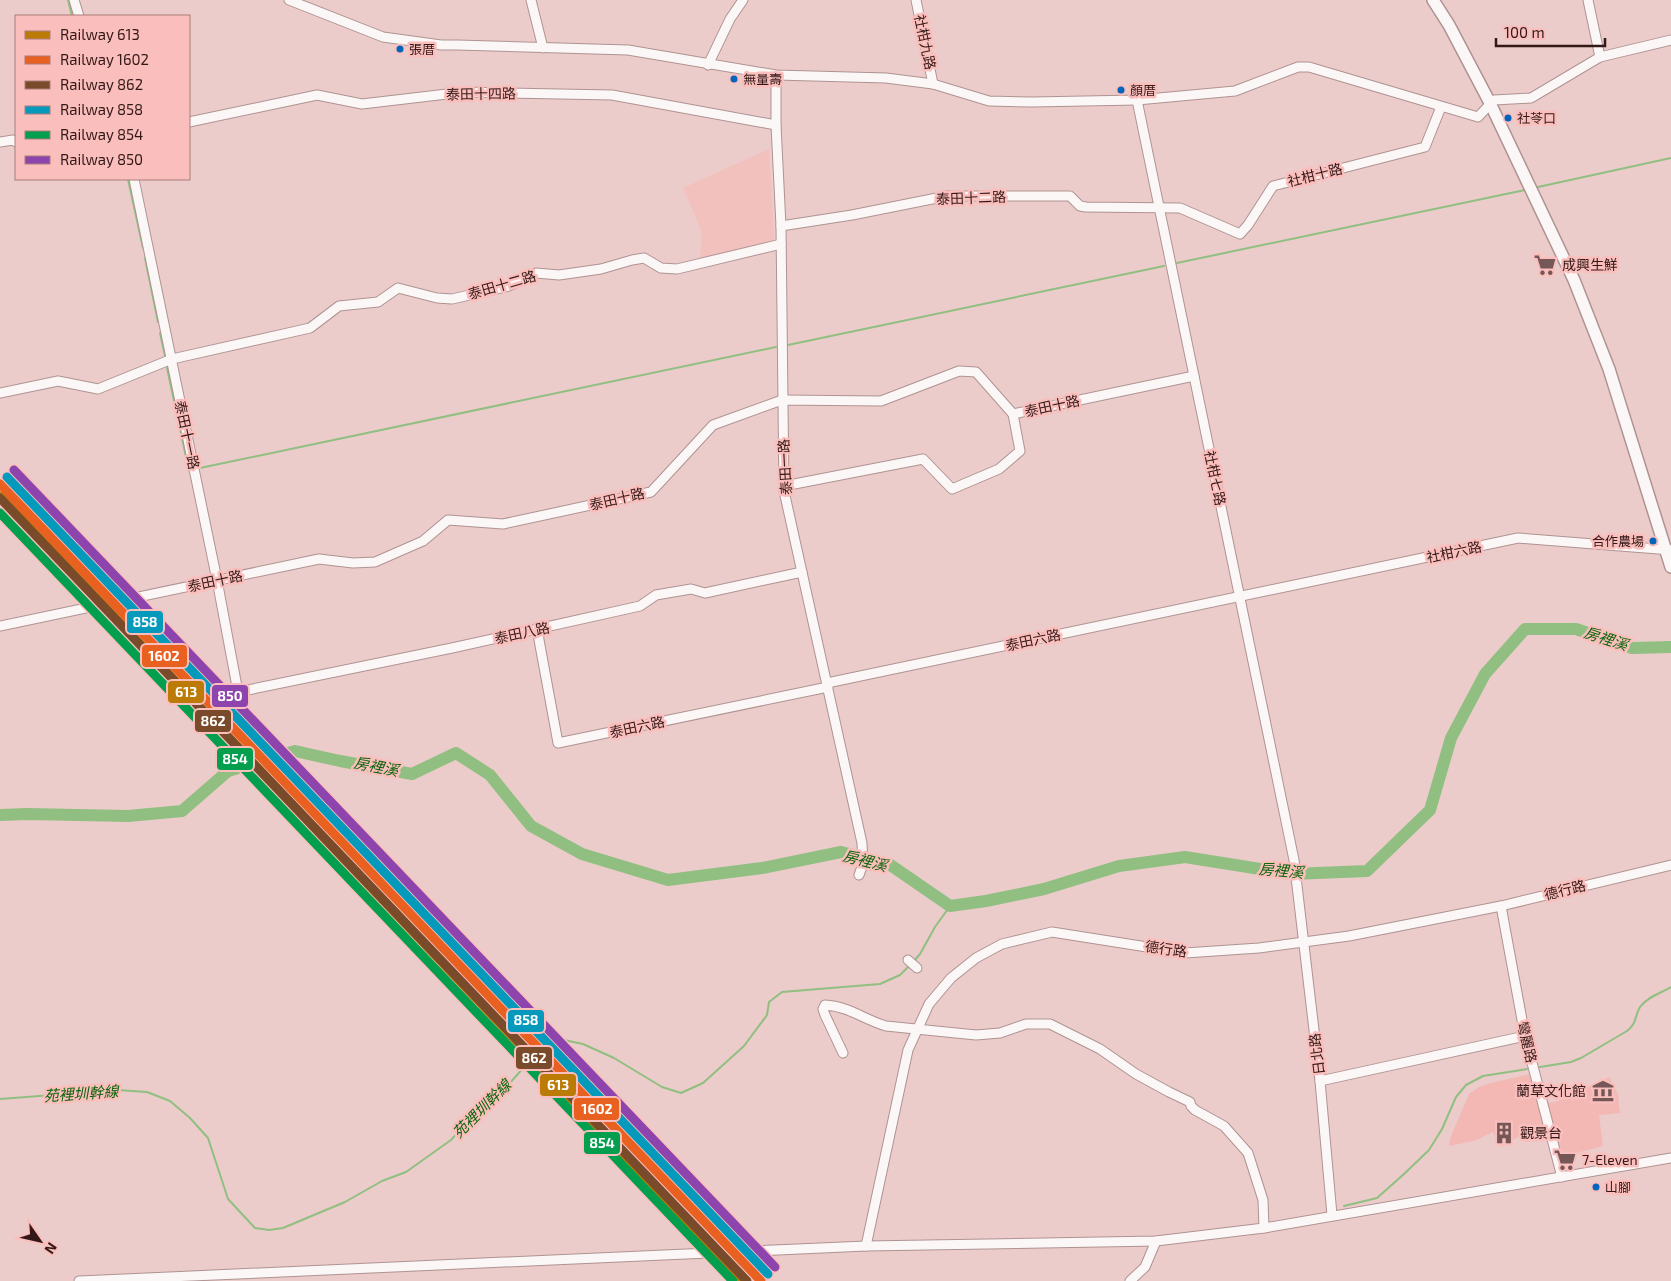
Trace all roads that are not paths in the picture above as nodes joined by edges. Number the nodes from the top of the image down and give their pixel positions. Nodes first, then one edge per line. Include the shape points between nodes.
1 (74, 0) edge
2 (289, 0) edge
3 (532, 0) edge
4 (743, 0) edge
5 (916, 0) edge
6 (1433, 0) edge
7 (1588, 0) edge
8 (79, 15) edge
9 (1671, 40) edge
10 (543, 48) junction
11 (1600, 57) junction
12 (708, 64) junction
13 (776, 76) junction
14 (933, 84) junction
15 (1136, 100) junction
16 (1490, 103) junction
17 (1441, 107) junction
18 (190, 122) edge
19 (776, 125) junction
20 (15, 141) edge
21 (0, 142) edge
22 (134, 180) edge
23 (1159, 209) junction
24 (781, 226) junction
25 (781, 244) junction
26 (172, 360) junction
27 (1194, 376) junction
28 (0, 394) edge
29 (782, 400) junction
30 (1013, 414) junction
31 (784, 486) junction
32 (1668, 550) edge
33 (1671, 567) edge
34 (802, 572) junction
35 (217, 580) junction
36 (1240, 598) junction
37 (0, 626) edge
38 (537, 629) junction
39 (827, 685) junction
40 (238, 692) joint
41 (1671, 865) edge
42 (859, 875) dead end
43 (1297, 893) joint
44 (1501, 906) junction
45 (1304, 942) junction
46 (908, 960) dead end
47 (917, 968) dead end
48 (916, 1029) junction
49 (1525, 1036) junction
50 (843, 1053) dead end
51 (1320, 1081) junction
52 (1671, 1158) edge
53 (1562, 1177) junction
54 (1332, 1215) junction
55 (1264, 1228) junction
56 (1156, 1240) junction
57 (866, 1246) junction
58 (174, 1279) edge
59 (79, 1281) edge
60 (1130, 1281) edge

1 - 8 street
2 - 10 street via 383,37 441,46
3 - 10 street
4 - 12 street
5 - 14 street, 社柑九路
6 - 16 main road
7 - 11 street
9 - 11 street
10 - 12 street via 628,50
11 - 16 street via 1531,98
12 - 13 street
13 - 14 street via 886,78
13 - 19 street, 泰田一路
14 - 15 street via 989,101
15 - 17 street via 1235,91 1298,67 1309,67
15 - 23 street, 社柑七路
16 - 17 street via 1478,117
16 - 32 main road via 1574,280 1602,351
17 - 23 street, 社柑十路 via 1425,147 1273,186 1240,234 1180,208
18 - 19 street, 泰田十四路 via 317,95 362,104 464,92 612,95
19 - 24 street, 泰田一路
20 - 21 street
22 - 26 street, 泰田十一路
23 - 24 street, 泰田十二路 via 1086,207 1080,206 1070,196 947,196
23 - 27 street, 社柑七路
24 - 25 street, 泰田一路
25 - 26 street, 泰田十二路 via 677,269 661,268 644,258 601,270 559,275 536,273 509,286 452,299 398,288 378,302 339,306 310,328
25 - 29 street, 泰田一路
26 - 28 street, 泰田十二路 via 98,388 58,381
26 - 35 street, 泰田十一路
27 - 30 street, 泰田十路
27 - 36 street, 社柑七路
29 - 30 street, 泰田十路 via 882,401 959,371 976,372
29 - 31 street, 泰田一路
29 - 35 street, 泰田十路 via 713,425 651,492 503,524 448,520 423,541 375,562 319,559
30 - 31 street via 1020,451 999,469 952,490 923,459
31 - 34 street, 泰田一路
32 - 33 main road
32 - 36 street, 社柑六路 via 1518,538
34 - 38 street, 泰田八路 via 705,593 691,589 656,595 640,606
34 - 39 street, 泰田一路
35 - 37 street, 泰田十路
35 - 40 street, 泰田十一路
36 - 39 street, 泰田六路
36 - 43 street, 社柑七路 via 1293,856
38 - 39 street, 泰田六路 via 558,743
38 - 40 street, 泰田八路
39 - 42 street, 泰田一路 via 864,850
41 - 44 street, 德行路
43 - 45 street, 日北路
44 - 45 street, 德行路
44 - 49 street, 彎麗路
45 - 48 street, 德行路 via 1185,953 1052,932 1002,944 976,958 929,1004
45 - 51 street, 日北路
46 - 47 street
48 - 50 street via 874,1023 846,1008 825,1006 825,1015
48 - 55 street via 988,1035 1041,1023 1058,1027 1100,1049 1136,1074 1190,1102 1195,1110 1224,1126 1236,1139 1248,1153 1264,1200
48 - 57 street, 德行路 via 908,1050
49 - 51 street
49 - 53 street, 彎麗路
51 - 54 street, 日北路
52 - 53 street
53 - 54 street
54 - 55 street
55 - 56 street
56 - 57 street
56 - 60 street via 1145,1267
57 - 58 street
58 - 59 street

